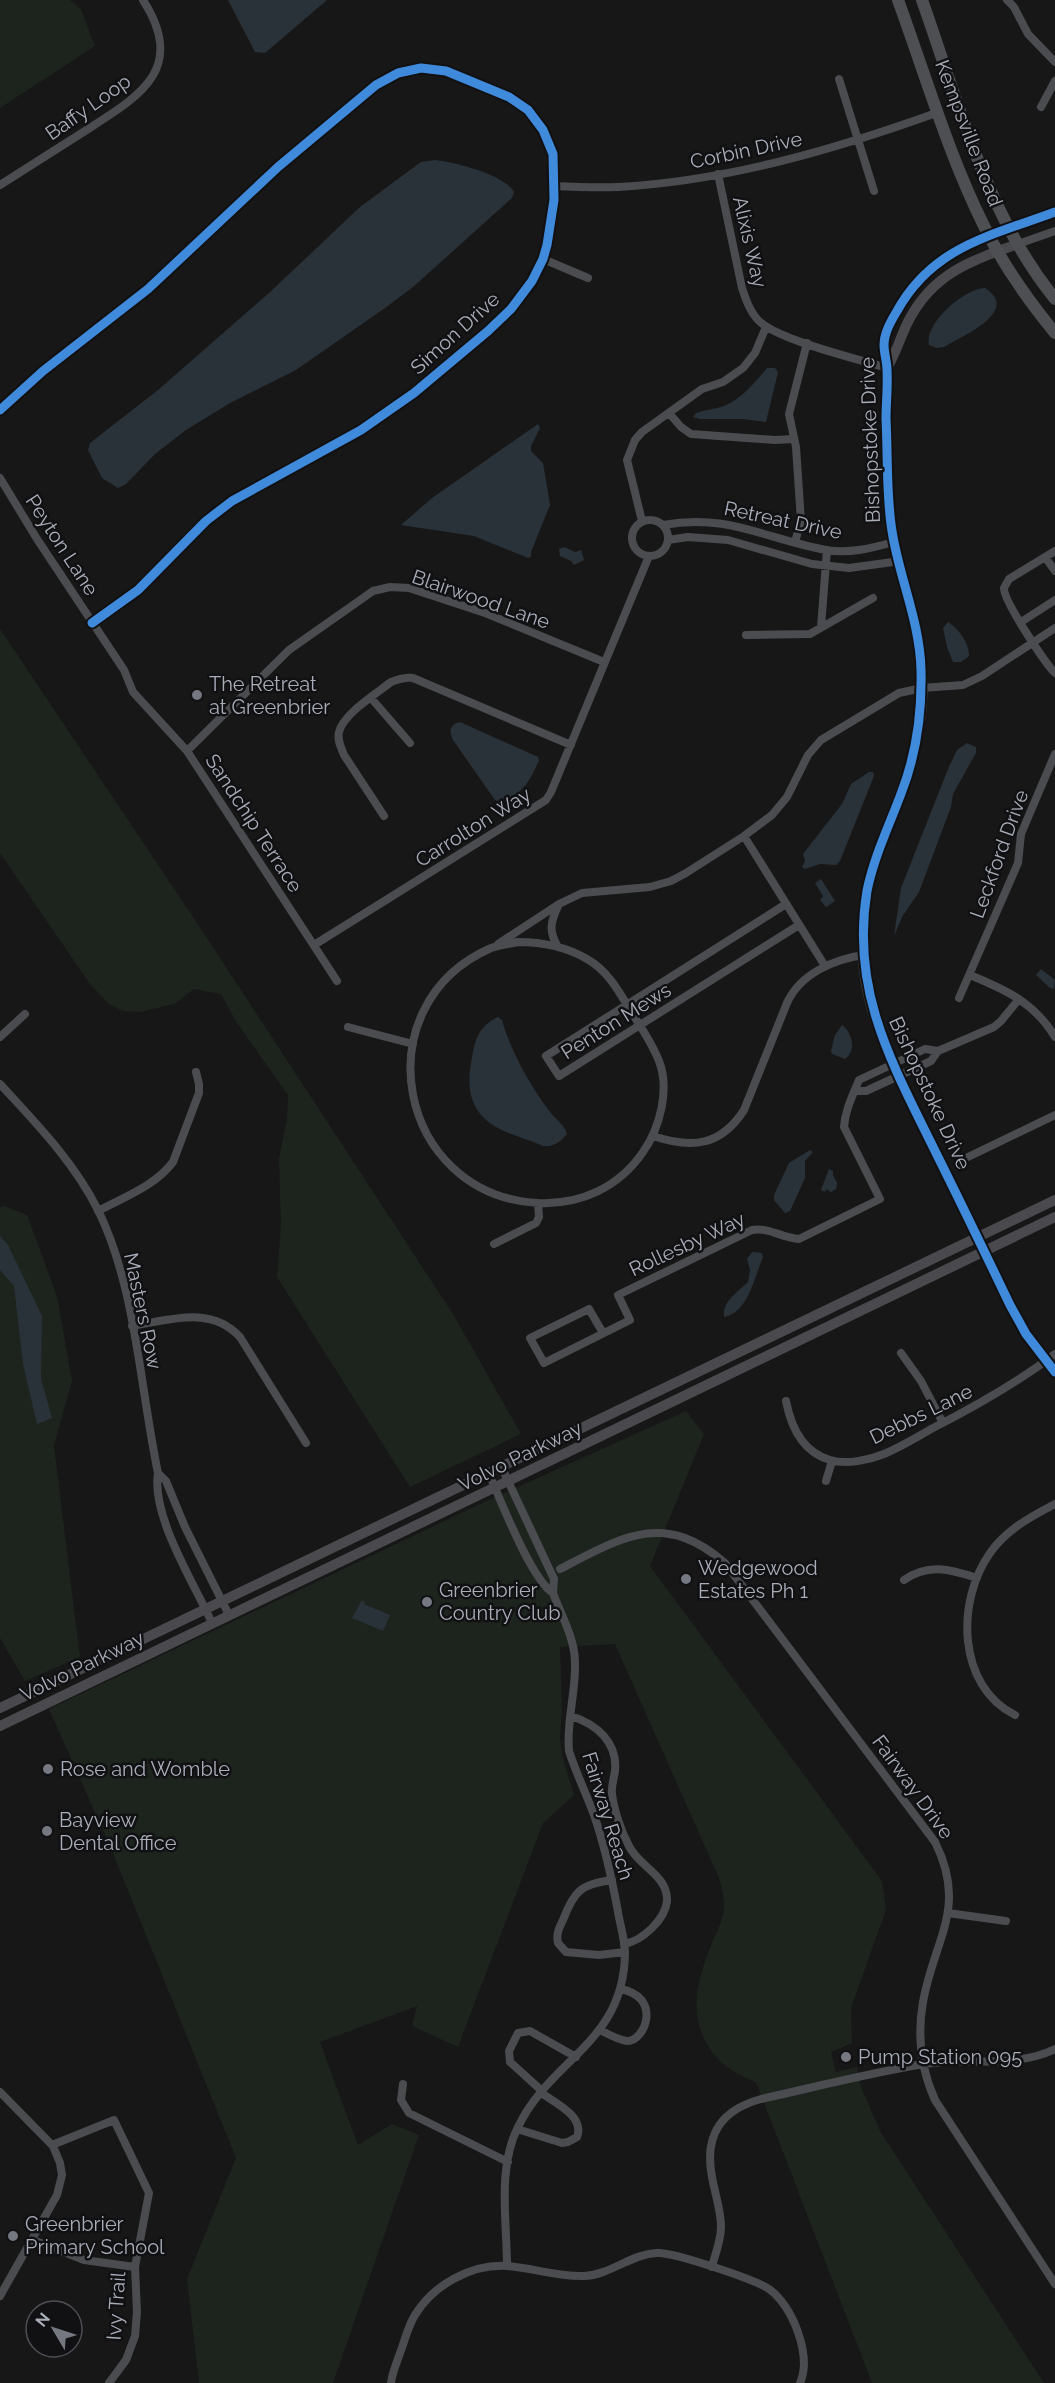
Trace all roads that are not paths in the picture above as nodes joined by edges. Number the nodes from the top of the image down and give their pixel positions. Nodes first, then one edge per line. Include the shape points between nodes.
1 (143, 0) edge
2 (898, 0) edge
3 (922, 0) edge
4 (1007, 0) edge
5 (1055, 62) edge
6 (839, 79) dead end
7 (1055, 81) edge
8 (1041, 107) dead end
9 (939, 112) junction
10 (858, 139) junction
11 (718, 174) junction
12 (0, 185) edge
13 (554, 186) junction
14 (874, 191) dead end
15 (1055, 212) edge
16 (1010, 229) junction
17 (1055, 231) edge
18 (989, 236) junction
19 (1018, 244) junction
20 (998, 252) junction
21 (543, 259) junction
22 (588, 278) dead end
23 (1055, 299) edge
24 (766, 327) junction
25 (1055, 333) edge
26 (807, 343) junction
27 (887, 368) junction
28 (0, 410) edge
29 (669, 412) junction
30 (794, 439) junction
31 (0, 478) edge
32 (642, 521) junction
33 (663, 525) junction
34 (668, 540) junction
35 (795, 542) junction
36 (894, 542) junction
37 (827, 550) junction
38 (1055, 551) edge
39 (649, 556) junction
40 (1045, 557) junction
41 (900, 561) junction
42 (826, 566) junction
43 (1055, 571) edge
44 (873, 598) dead end
45 (1055, 600) edge
46 (1021, 622) junction
47 (92, 623) junction
48 (821, 627) junction
49 (1055, 628) edge
50 (746, 635) dead end
51 (1033, 642) junction
52 (604, 662) junction
53 (1055, 673) edge
54 (922, 688) junction
55 (133, 692) joint
56 (371, 698) junction
57 (410, 743) dead end
58 (571, 745) junction
59 (187, 751) junction
60 (1055, 754) edge
61 (384, 816) dead end
62 (744, 836) junction
63 (559, 904) junction
64 (786, 904) junction
65 (799, 925) junction
66 (314, 945) junction
67 (558, 947) junction
68 (491, 948) junction
69 (864, 955) junction
70 (825, 966) junction
71 (970, 975) junction
72 (337, 981) dead end
73 (959, 998) dead end
74 (1019, 999) junction
75 (627, 1004) junction
76 (25, 1014) dead end
77 (640, 1025) junction
78 (348, 1027) dead end
79 (0, 1037) edge
80 (1055, 1037) edge
81 (413, 1044) junction
82 (938, 1051) junction
83 (894, 1064) junction
84 (196, 1072) dead end
85 (899, 1076) junction
86 (0, 1084) edge
87 (855, 1091) junction
88 (1055, 1115) edge
89 (653, 1136) junction
90 (968, 1157) dead end
91 (1055, 1200) edge
92 (538, 1203) junction
93 (98, 1211) junction
94 (1055, 1217) edge
95 (978, 1237) junction
96 (494, 1244) dead end
97 (985, 1251) junction
98 (132, 1326) junction
99 (603, 1333) junction
100 (901, 1353) dead end
101 (1055, 1354) edge
102 (1046, 1361) junction
103 (1055, 1372) edge
104 (786, 1401) dead end
105 (943, 1423) junction
106 (306, 1443) dead end
107 (832, 1461) junction
108 (502, 1468) junction
109 (158, 1473) junction
110 (489, 1474) junction
111 (826, 1480) dead end
112 (508, 1482) junction
113 (495, 1488) junction
114 (1055, 1504) edge
115 (560, 1569) dead end
116 (976, 1578) junction
117 (904, 1580) dead end
118 (553, 1593) junction
119 (222, 1601) junction
120 (206, 1609) junction
121 (229, 1615) junction
122 (212, 1623) junction
123 (0, 1708) edge
124 (1015, 1715) dead end
125 (571, 1716) junction
126 (0, 1726) edge
127 (612, 1880) junction
128 (948, 1913) junction
129 (1006, 1921) dead end
130 (624, 1948) junction
131 (620, 1989) junction
132 (600, 2030) junction
133 (1055, 2049) edge
134 (576, 2057) junction
135 (923, 2064) junction
136 (403, 2084) dead end
137 (0, 2092) edge
138 (541, 2092) junction
139 (517, 2129) junction
140 (52, 2145) junction
141 (508, 2162) junction
142 (33, 2240) junction
143 (507, 2266) junction
144 (135, 2267) junction
145 (712, 2267) junction
146 (1055, 2284) edge
147 (0, 2296) edge
148 (109, 2383) edge
149 (391, 2383) edge
150 (800, 2383) edge

1 - 12 street, Baffy Loop via 159,41 158,63 145,89
2 - 9 main road, Kempsville Road
3 - 16 main road, Kempsville Road via 977,156
4 - 5 street via 1028,34
6 - 10 street
7 - 8 street
9 - 10 street, Corbin Drive
9 - 18 main road, Kempsville Road
10 - 11 street, Corbin Drive
10 - 14 street
11 - 13 street, Corbin Drive via 617,187
11 - 24 street, Alixis Way via 742,288 748,305
13 - 21 street, Simon Drive
13 - 28 street, Simon Drive via 553,154 543,130 528,110 509,97 446,71 421,68 398,73 376,85 278,167 148,289
15 - 16 street
16 - 18 main road, Bishopstoke Drive
16 - 19 main road, Kempsville Road
17 - 19 street
18 - 20 main road, Kempsville Road
18 - 27 main road, Bishopstoke Drive via 951,252 912,287 889,325 884,344
19 - 20 main road, Bishopstoke Drive
19 - 23 main road, Kempsville Road
20 - 25 main road, Kempsville Road
20 - 27 main road, Bishopstoke Drive via 957,268 937,283 912,315
21 - 22 street
21 - 47 street, Simon Drive via 511,309 414,393 361,430 232,501 206,520 138,590
24 - 26 street, Alixis Way
24 - 29 street via 755,353 743,368
26 - 27 street, Alixis Way
26 - 30 street via 789,414
27 - 36 main road, Bishopstoke Drive via 888,478
29 - 30 street via 691,434
29 - 32 street via 642,432 627,460
30 - 35 street via 801,520
31 - 47 street, Peyton Lane
32 - 33 street via 653,520
32 - 39 street via 634,529 632,541 638,551
33 - 34 street
33 - 35 street, Retreat Drive via 683,521 726,523
34 - 39 street via 663,550
34 - 42 street, Retreat Drive via 728,540
35 - 37 street, Retreat Drive
36 - 37 street, Retreat Drive via 862,551
36 - 41 main road, Bishopstoke Drive
37 - 42 street
38 - 40 street
39 - 52 street, Carrolton Way
40 - 43 street
40 - 46 street via 1009,579 1004,587
41 - 42 street, Retreat Drive via 849,568
41 - 54 main road, Bishopstoke Drive via 921,661
42 - 48 street
44 - 48 street
45 - 46 street
46 - 51 street
47 - 55 street, Peyton Lane via 124,670
48 - 50 street via 810,634
49 - 51 street
51 - 53 street
51 - 54 street via 963,685
52 - 58 street, Carrolton Way
52 - 59 street, Blairwood Lane via 485,613 409,588 390,587 373,591 289,650
54 - 62 street via 891,697 822,740 807,755 780,806
54 - 69 main road, Bishopstoke Drive via 915,752 879,848 868,890
55 - 59 street, Sandchip Terrace
56 - 57 street
56 - 58 street via 391,682 414,678
56 - 61 street via 343,723 338,733 339,745
58 - 66 street, Carrolton Way via 546,800
59 - 66 street, Sandchip Terrace
60 - 71 street, Leckford Drive via 1021,834 1018,863
62 - 63 street via 666,883 592,890
62 - 64 street
63 - 67 street via 550,929
63 - 68 street
64 - 65 street
64 - 75 street, Penton Mews
65 - 70 street
65 - 77 street, Penton Mews
66 - 72 street, Sandchip Terrace
67 - 68 street via 517,942
67 - 75 street via 596,965
68 - 81 street via 460,968 439,989 424,1013
69 - 70 street
69 - 83 main road, Bishopstoke Drive via 873,1013
70 - 89 street via 791,993 744,1110 726,1132 697,1144
71 - 73 street, Leckford Drive
71 - 74 street
74 - 80 street via 1045,1021
74 - 82 street via 994,1027
75 - 77 street
75 - 77 street, Penton Mews via 546,1056 552,1066 559,1076
76 - 79 street
77 - 89 street via 662,1072 662,1104
78 - 81 street
81 - 92 street via 412,1096 437,1150 459,1173 488,1191
82 - 83 street, Rollesby Way via 925,1049
82 - 85 street via 930,1061
83 - 85 main road, Bishopstoke Drive
83 - 87 street, Rollesby Way via 860,1080
84 - 93 street via 199,1093 167,1171
85 - 87 street via 866,1091
85 - 95 main road, Bishopstoke Drive
86 - 93 street, Masters Row via 67,1161
87 - 99 street, Rollesby Way via 844,1127 880,1199 799,1239 763,1228 752,1230 640,1284 618,1295 630,1320
88 - 90 street
89 - 92 street via 637,1160 605,1188 576,1200
91 - 95 main road, Volvo Parkway
92 - 96 street via 536,1223
93 - 98 street, Masters Row via 120,1269
94 - 97 main road, Volvo Parkway
95 - 97 main road, Bishopstoke Drive
95 - 108 main road, Volvo Parkway
97 - 102 street via 1014,1312
97 - 112 main road, Volvo Parkway
98 - 106 street via 195,1317 212,1318 227,1325 240,1337
98 - 109 street, Masters Row
99 - 99 street, Rollesby Way via 544,1363 530,1338 589,1309
100 - 105 street
101 - 102 street, Debbs Lane
102 - 103 street
102 - 105 street, Debbs Lane via 1002,1391
104 - 107 street via 795,1434 817,1455
105 - 107 street, Debbs Lane via 884,1454 850,1462
107 - 111 street
108 - 110 main road, Volvo Parkway
108 - 112 street, Fairway Reach
109 - 119 street, Masters Row via 166,1481
109 - 120 street, Masters Row via 156,1487 166,1526
110 - 113 street, Fairway Reach
110 - 119 main road, Volvo Parkway
112 - 113 main road, Volvo Parkway
112 - 118 street, Fairway Reach via 554,1580
113 - 118 street, Fairway Reach via 532,1568 543,1587
113 - 121 main road, Volvo Parkway
114 - 116 street via 1028,1518 1000,1540
115 - 128 street, Fairway Drive via 612,1542 641,1533 679,1535 718,1556 935,1842 949,1881
116 - 117 street via 938,1568 916,1572
116 - 124 street via 967,1618 970,1652 989,1696
118 - 125 street, Fairway Reach via 574,1653
119 - 120 main road, Volvo Parkway
119 - 121 street, Masters Row
120 - 122 street, Masters Row
120 - 123 main road, Volvo Parkway
121 - 122 main road, Volvo Parkway
122 - 126 main road, Volvo Parkway
125 - 127 street, Fairway Reach via 570,1751
125 - 130 street via 593,1725 610,1744 615,1761 612,1793 628,1845 665,1890 667,1901 661,1917
127 - 130 street, Fairway Reach
127 - 130 street via 587,1885 575,1894 557,1932 558,1943 566,1952 590,1955
128 - 129 street
128 - 135 street, Fairway Drive via 923,1999 919,2032
130 - 131 street, Fairway Reach
131 - 132 street, Fairway Reach
131 - 132 street via 636,1993 647,2007 640,2034 626,2041
132 - 134 street, Fairway Reach
133 - 135 street via 1009,2061
134 - 138 street, Fairway Reach
134 - 138 street via 531,2031 518,2033 509,2050 510,2062
135 - 145 street via 761,2099 727,2115 710,2147 721,2226
135 - 146 street, Fairway Drive via 935,2100
136 - 141 street via 401,2100 409,2113
137 - 140 street
138 - 139 street, Fairway Reach
138 - 139 street via 576,2119 577,2137 562,2143
139 - 141 street, Fairway Reach
140 - 142 street via 60,2163 61,2184
140 - 144 street, Ivy Trail via 114,2120 149,2193
141 - 143 street, Fairway Reach
142 - 144 street via 84,2260
142 - 147 street
143 - 145 street via 584,2276 644,2254 663,2253
143 - 149 street via 466,2273 441,2286 422,2304 409,2327
144 - 148 street, Ivy Trail via 137,2312 133,2347
145 - 150 street via 762,2285 783,2303 804,2353

